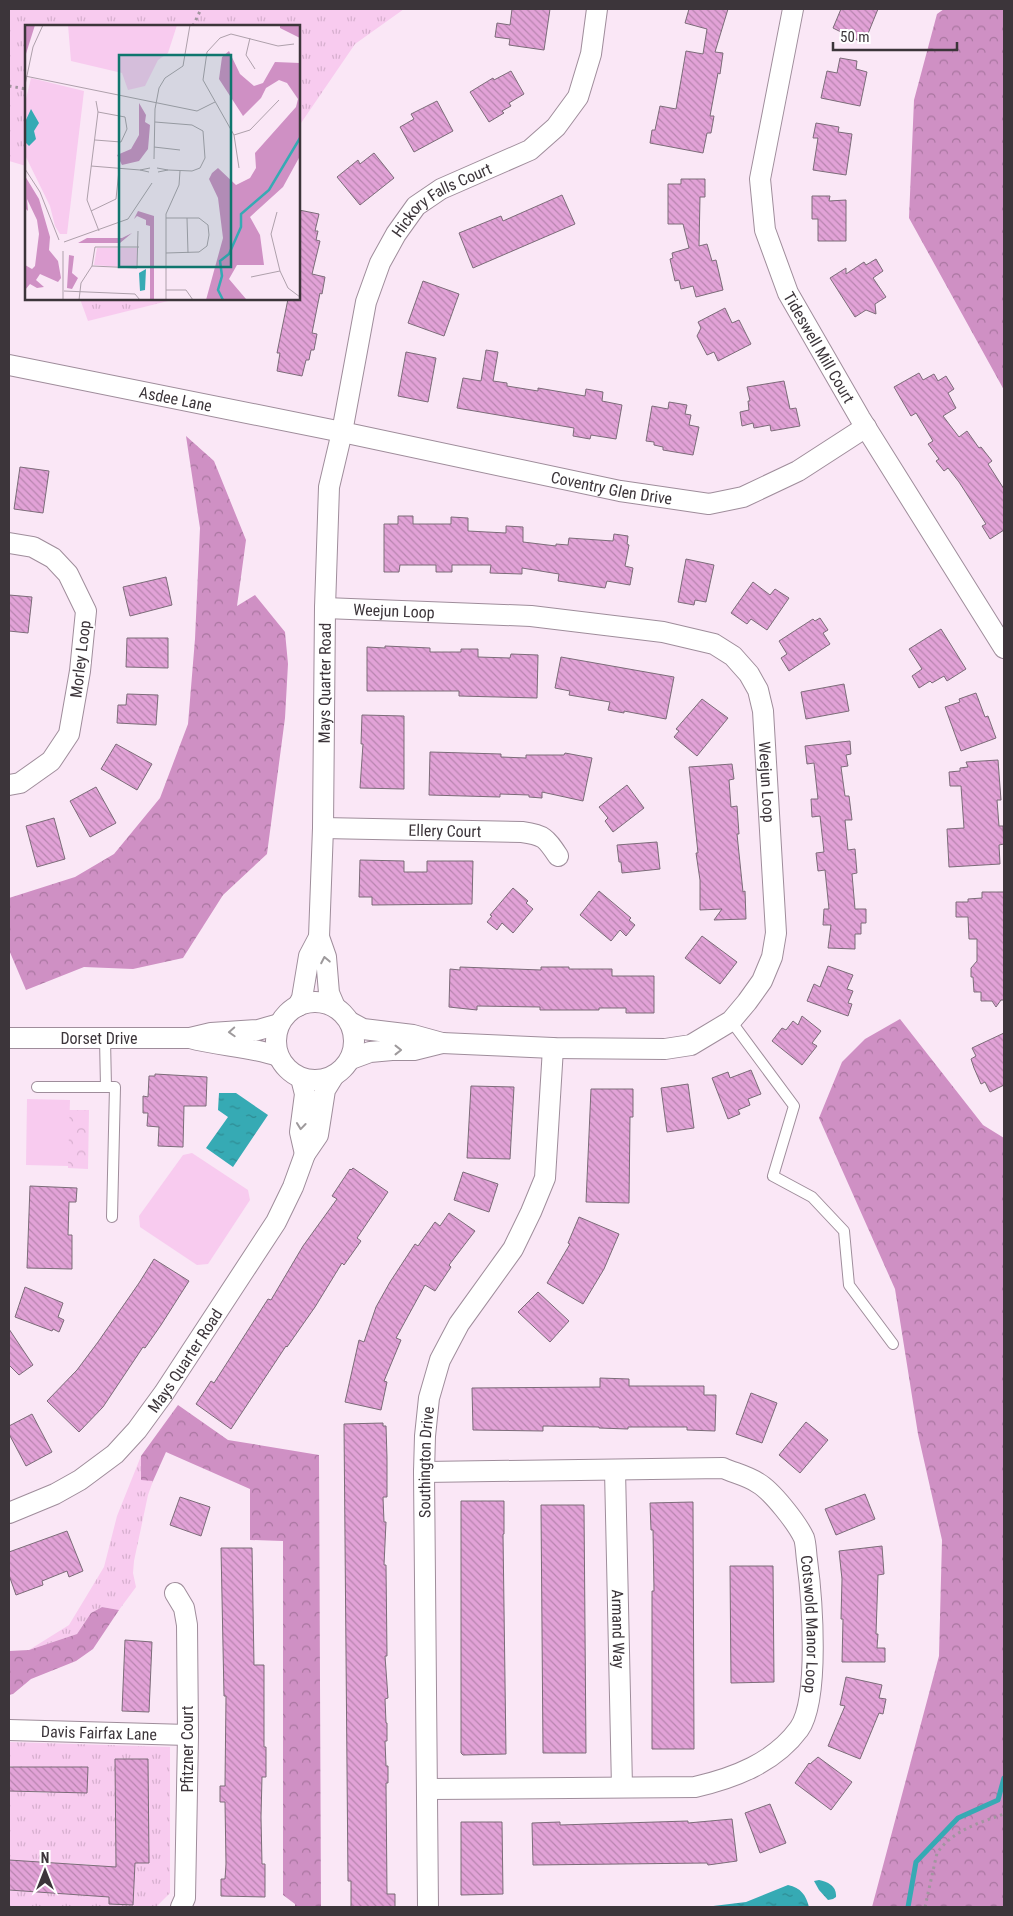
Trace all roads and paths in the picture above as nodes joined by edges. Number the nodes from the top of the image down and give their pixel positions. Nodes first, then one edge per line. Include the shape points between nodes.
1 (200, 9) edge
2 (597, 9) edge
3 (793, 9) edge
4 (193, 25) edge
5 (9, 86) edge
6 (25, 89) edge
7 (9, 365) edge
8 (866, 427) junction
9 (342, 432) junction
10 (9, 544) edge
11 (325, 608) junction
12 (1004, 648) edge
13 (9, 785) edge
14 (323, 828) junction
15 (558, 856) dead end
16 (319, 937) junction
17 (298, 1006) junction
18 (335, 1007) junction
19 (731, 1021) junction
20 (350, 1022) junction
21 (279, 1024) junction
22 (9, 1038) edge
23 (190, 1038) junction
24 (106, 1039) junction
25 (442, 1043) junction
26 (553, 1048) junction
27 (278, 1056) junction
28 (351, 1058) junction
29 (332, 1077) junction
30 (301, 1078) junction
31 (37, 1087) dead end
32 (106, 1087) junction
33 (305, 1154) junction
34 (112, 1217) dead end
35 (893, 1344) dead end
36 (615, 1470) junction
37 (424, 1472) junction
38 (9, 1513) edge
39 (175, 1593) dead end
40 (9, 1730) edge
41 (188, 1735) junction
42 (622, 1787) junction
43 (428, 1789) junction
44 (1004, 1814) edge
45 (181, 1907) edge
46 (428, 1907) edge
47 (925, 1907) edge

1 - 4 path
2 - 9 street, Hickory Falls Court via 591,54 578,97 556,127 530,150 441,189 416,206 396,234 380,263 366,302
3 - 8 street, Tideswell Mill Court via 760,179 765,230 788,293
5 - 6 path
7 - 9 street, Asdee Lane
8 - 9 street, Coventry Glen Drive via 798,471 743,497 709,504 620,491
8 - 12 street, Tideswell Mill Court
9 - 11 street, Mays Quarter Road via 329,486
10 - 13 street, Morley Loop via 33,547 53,558 68,574 86,611 69,734 51,761 20,783
11 - 14 street, Mays Quarter Road
11 - 19 street, Weejun Loop via 531,616 663,632 714,644 733,656 758,690 763,711 776,933 772,956 762,981
14 - 15 street, Ellery Court via 522,832 538,834 549,842
14 - 16 street, Mays Quarter Road
16 - 17 street, Mays Quarter Road via 309,956
18 -> 16 street, Mays Quarter Road via 329,993 326,957
17 - 18 street via 323,1002
17 - 21 street
18 - 20 street, Mays Quarter Road
19 - 26 street, Weejun Loop via 691,1045 665,1049
19 - 35 lane via 794,1106 773,1176 812,1197 844,1231 849,1284
20 - 25 street, Weejun Loop via 364,1029 413,1035
20 - 28 street via 355,1040
21 -> 23 street, Dorset Drive via 258,1030 211,1033
21 - 27 street via 276,1034
22 - 24 street, Dorset Drive
23 - 24 street, Dorset Drive
23 - 27 street, Dorset Drive
24 - 32 lane
25 - 26 street, Weejun Loop
28 -> 25 street, Weejun Loop via 370,1052 414,1050
26 - 37 street, Southington Drive via 545,1178 513,1249 458,1324 440,1360 429,1398
27 - 30 street via 283,1065
28 - 29 street, Mays Quarter Road
29 - 30 street via 311,1081
29 - 33 street, Mays Quarter Road via 325,1090 318,1135
30 -> 33 street, Mays Quarter Road via 305,1094 300,1132
31 - 32 lane
32 - 34 lane via 115,1087
33 - 38 street, Mays Quarter Road via 294,1187 276,1222 137,1430 115,1454 80,1480
36 - 37 street, Cotswold Manor Loop
36 - 42 street, Armand Way
36 - 42 street, Cotswold Manor Loop via 723,1468 759,1483 782,1505 804,1538 812,1628 809,1700 800,1728 782,1746 753,1768 726,1780 695,1787
37 - 43 street, Southington Drive
39 - 41 street, Pfitzner Court via 184,1608 187,1625
40 - 41 street, Davis Fairfax Lane
41 - 45 street, Pfitzner Court via 185,1898
42 - 43 street, Cotswold Manor Loop
43 - 46 street, Southington Drive
44 - 47 path via 961,1830 941,1847

